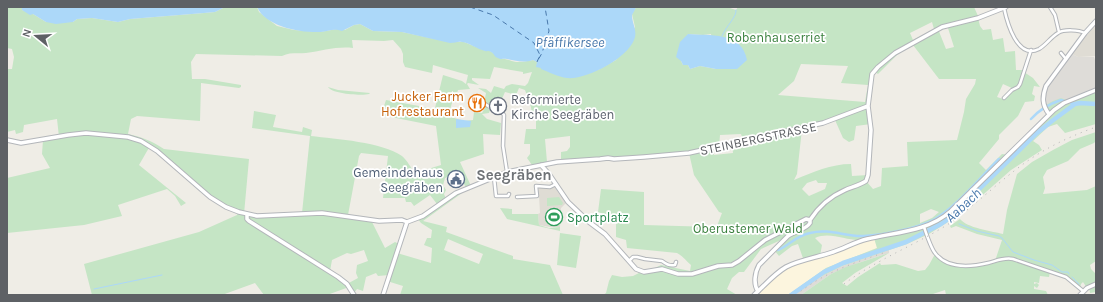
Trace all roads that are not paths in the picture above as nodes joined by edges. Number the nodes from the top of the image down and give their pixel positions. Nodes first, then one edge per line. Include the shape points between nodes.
1 (1005, 7) edge
2 (1050, 7) edge
3 (1096, 21) edge
4 (1059, 32) junction
5 (1085, 33) junction
6 (1031, 50) junction
7 (1061, 53) dead end
8 (1066, 59) junction
9 (1096, 90) edge
10 (1004, 98) dead end
11 (472, 99) dead end
12 (868, 106) junction
13 (1049, 114) junction
14 (7, 140) edge
15 (541, 165) junction
16 (508, 172) junction
17 (494, 177) junction
18 (556, 184) junction
19 (509, 194) dead end
20 (517, 197) dead end
21 (247, 215) junction
22 (810, 220) junction
23 (407, 222) junction
24 (925, 229) junction
25 (629, 260) junction
26 (676, 262) dead end
27 (1096, 284) edge
28 (758, 291) junction
29 (1083, 291) junction
30 (354, 295) edge
31 (383, 295) edge
32 (754, 295) edge
33 (1080, 295) edge

1 - 6 street via 1013,36 1022,47
1 - 12 street via 978,18 938,29 895,53 872,74
2 - 4 street
3 - 5 street
4 - 5 street
4 - 6 street via 1040,48
5 - 8 street
6 - 10 street via 1020,84
7 - 8 street
8 - 13 street via 1046,86 1043,97
9 - 13 street via 1064,103
11 - 16 street via 478,99 504,115 503,144
12 - 15 street, STEINBERGSTRASSE via 824,123 712,148 662,156 608,158
12 - 22 street via 871,132 866,180 826,200
13 - 24 street via 948,214
14 - 21 street via 21,144 79,134 128,137 164,155 210,197
15 - 16 street, STEINBERGSTRASSE
15 - 18 street
16 - 17 street, STEINBERGSTRASSE
17 - 19 street via 496,196
17 - 23 street, STEINBERGSTRASSE via 456,193 423,216
18 - 20 street via 550,187 536,186 537,196
18 - 25 street via 568,202 605,234
21 - 23 street via 322,213
21 - 30 street via 249,221 338,277 347,284
22 - 25 street via 806,219 765,240 734,264 718,266 696,274 683,274 660,268 641,272
22 - 28 street via 808,226 788,236 758,266 755,284
23 - 31 street
24 - 28 street via 862,240 790,265
24 - 29 street via 935,254 951,264 970,266 1005,258 1013,259 1066,277
25 - 26 street via 637,256 662,261 672,266
27 - 29 street
28 - 32 street
29 - 33 street

